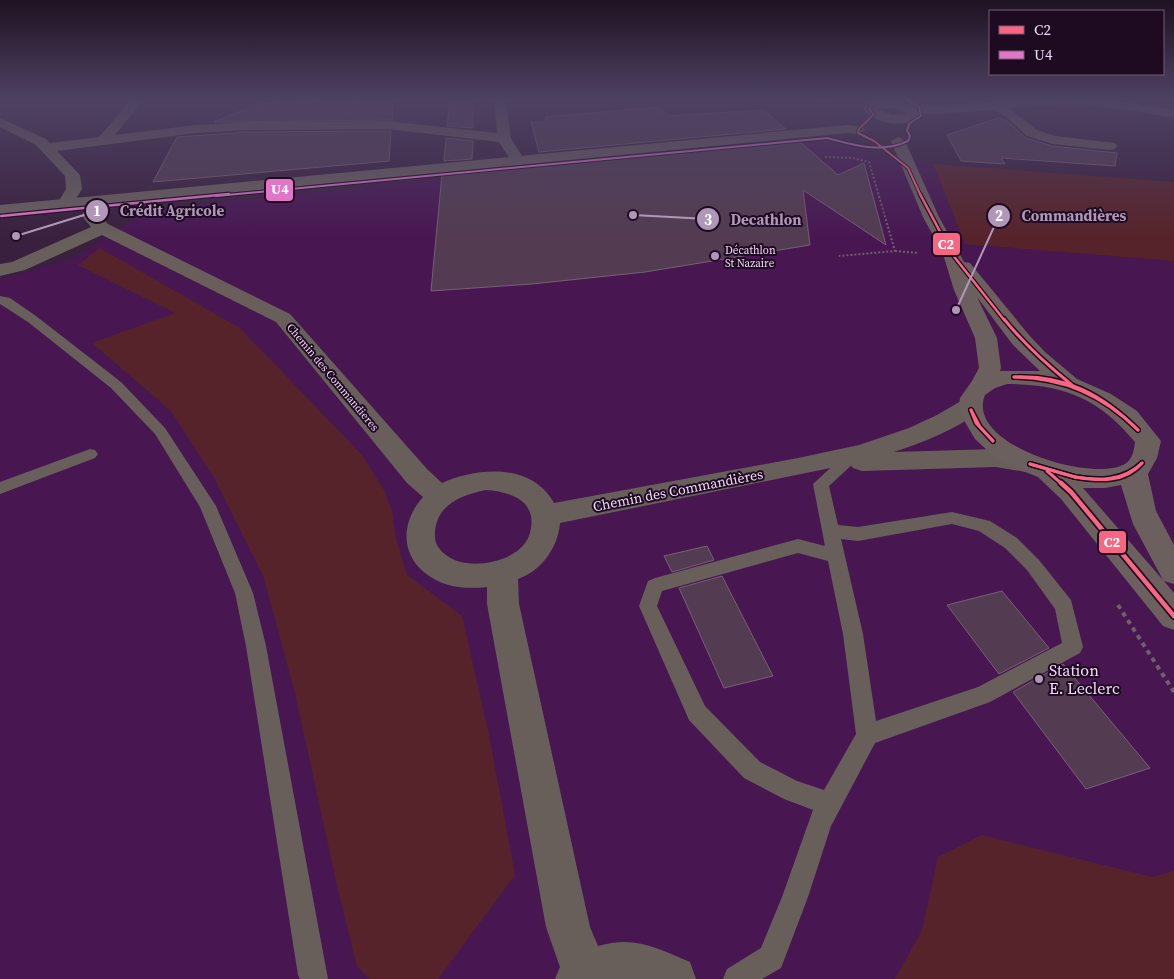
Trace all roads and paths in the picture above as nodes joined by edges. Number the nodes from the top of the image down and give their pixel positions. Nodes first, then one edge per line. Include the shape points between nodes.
1 (45, 146) edge
2 (62, 146) edge
3 (509, 146) edge
4 (681, 146) edge
5 (880, 146) edge
6 (901, 146) edge
7 (47, 148) junction
8 (820, 157) dead end
9 (518, 161) junction
10 (908, 168) junction
11 (97, 201) junction
12 (65, 204) junction
13 (0, 210) edge
14 (102, 228) junction
15 (895, 250) junction
16 (923, 253) dead end
17 (952, 254) junction
18 (839, 256) dead end
19 (0, 270) edge
20 (0, 300) edge
21 (1072, 385) junction
22 (976, 396) junction
23 (90, 454) dead end
24 (846, 463) junction
25 (811, 465) junction
26 (1036, 467) junction
27 (1134, 472) junction
28 (0, 488) edge
29 (440, 496) junction
30 (546, 515) junction
31 (832, 531) junction
32 (836, 556) junction
33 (1174, 572) edge
34 (502, 573) junction
35 (1174, 616) edge
36 (868, 735) junction
37 (830, 804) junction
38 (581, 976) edge
39 (314, 979) edge
40 (673, 979) edge
41 (737, 979) edge

1 - 7 street
2 - 7 street
3 - 9 street
4 - 9 main road
5 - 10 main road
6 - 10 main road
7 - 12 street via 72,175 74,189
8 - 15 path via 869,162
9 - 11 main road
10 - 17 main road
11 - 12 main road
11 - 14 street via 90,216
12 - 13 main road
14 - 19 street via 18,266
14 - 29 street, Chemin des Commandieres via 284,318 417,476
15 - 16 path
15 - 18 path
17 - 21 main road via 1021,340
17 - 22 main road via 986,338 990,368
20 - 39 lane via 32,319 116,384 160,431 208,506 244,593 256,646
21 - 22 main road via 1037,377 1005,377
21 - 27 main road via 1103,399 1128,417 1148,441 1146,456
22 - 25 street, Chemin des Commandières via 953,418 913,437
22 - 26 main road via 978,425 997,445
23 - 28 lane
24 - 25 street, Chemin des Commandières
24 - 26 street, Chemin des Commandières via 996,458
24 - 31 lane via 821,484
25 - 30 street, Chemin des Commandières
26 - 27 main road via 1080,479 1111,479
26 - 35 main road via 1071,492
27 - 33 main road via 1134,488 1154,538
29 - 30 street via 459,486 486,480 506,482 525,488 538,500
29 - 34 street via 427,510 420,526 420,543 430,560 446,571 469,577
30 - 34 street via 546,532 538,548 523,563
31 - 32 lane
31 - 36 lane via 858,534 952,518 984,526 1011,543 1033,565 1064,606 1073,647 983,696
32 - 36 lane via 853,634
32 - 37 lane via 798,546 655,586 648,606 697,713 752,770 792,791
34 - 38 street via 503,604 568,927
36 - 37 lane
37 - 41 lane via 820,821 771,958
38 - 40 street via 614,965 644,966

